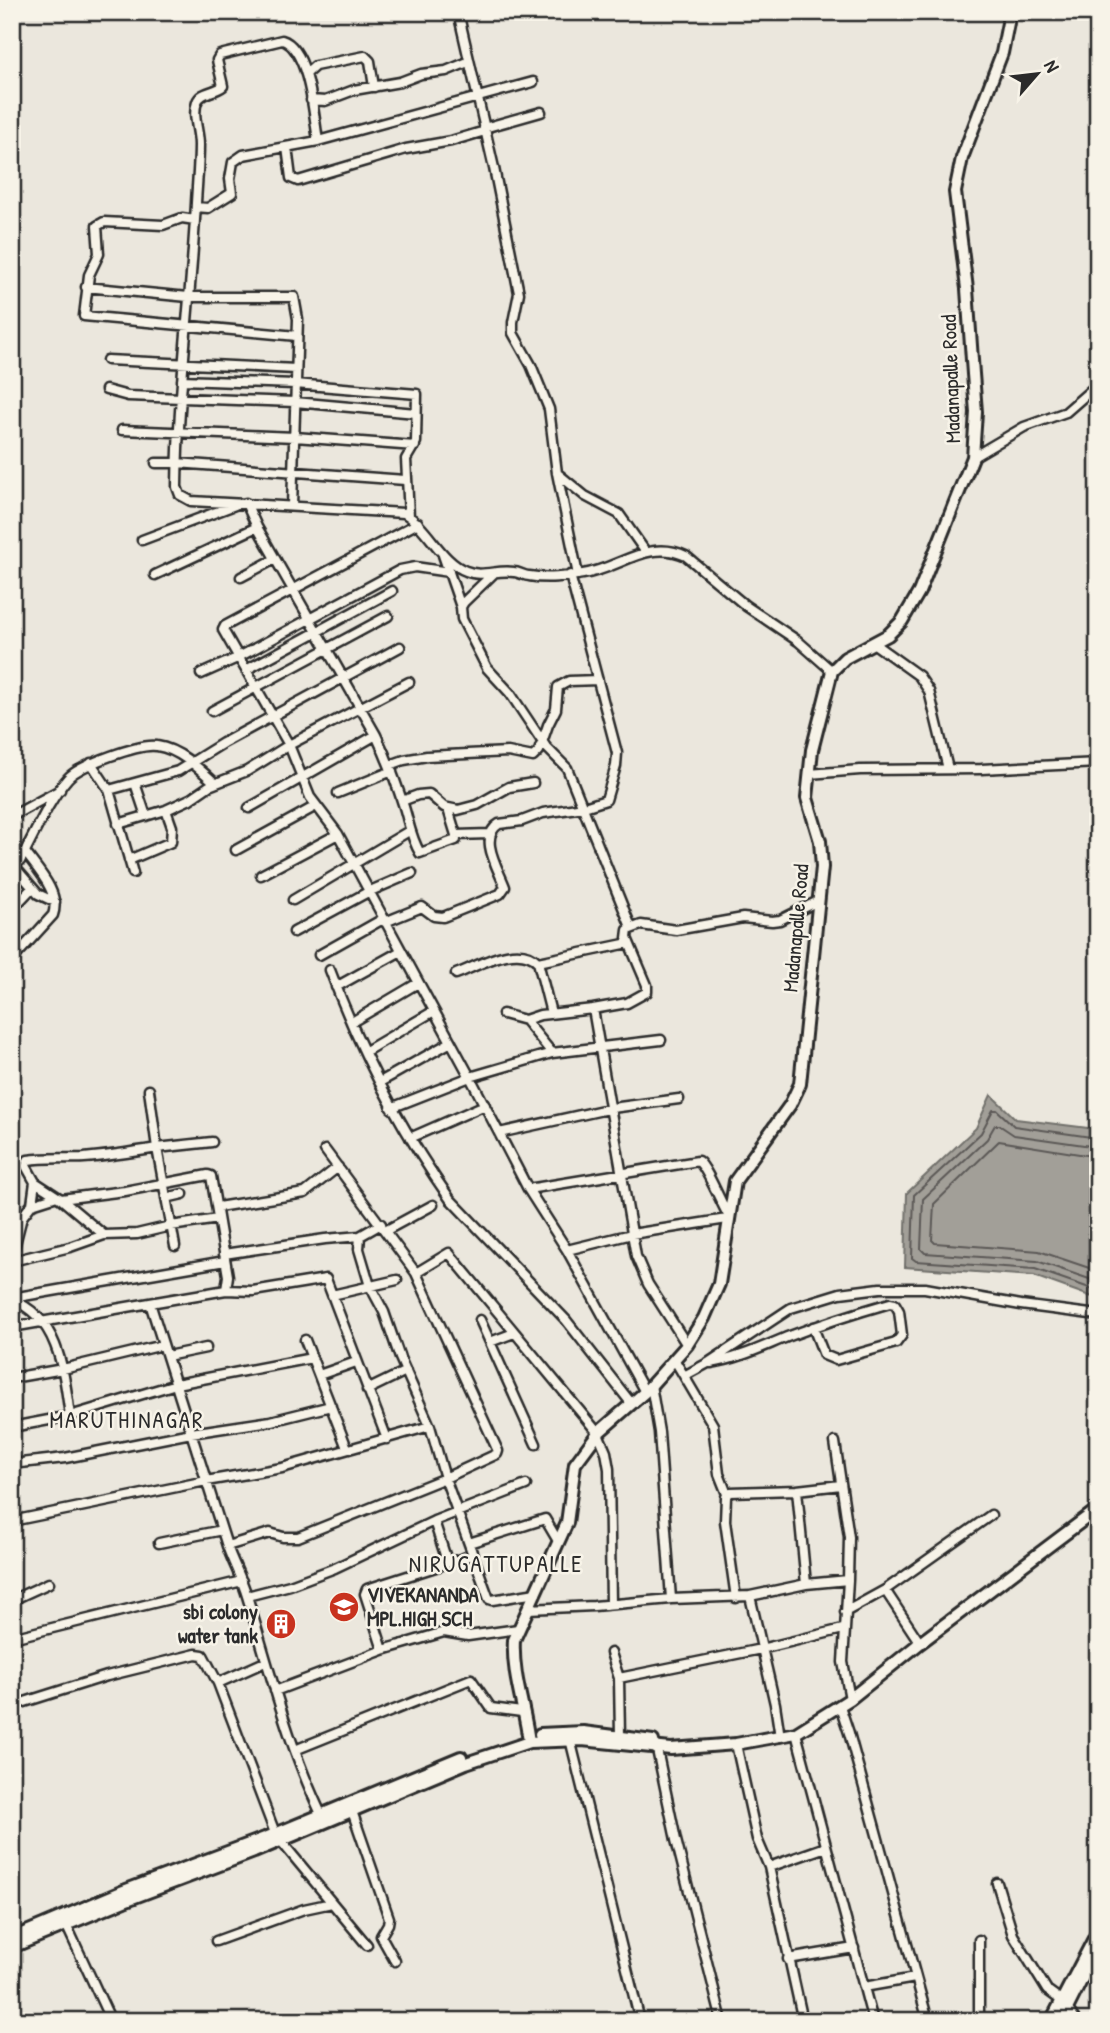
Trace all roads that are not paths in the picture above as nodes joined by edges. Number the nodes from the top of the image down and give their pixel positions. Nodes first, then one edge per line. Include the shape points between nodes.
1 (458, 12) edge
2 (1008, 12) edge
3 (468, 62) junction
4 (306, 74) junction
5 (533, 82) dead end
6 (374, 87) junction
7 (477, 99) junction
8 (311, 100) junction
9 (541, 112) dead end
10 (485, 130) junction
11 (318, 141) junction
12 (287, 147) junction
13 (196, 207) junction
14 (195, 220) junction
15 (86, 287) junction
16 (188, 297) junction
17 (186, 327) junction
18 (298, 336) junction
19 (107, 360) dead end
20 (183, 363) junction
21 (296, 369) junction
22 (182, 380) junction
23 (295, 384) junction
24 (1098, 384) edge
25 (106, 390) dead end
26 (180, 397) junction
27 (295, 402) junction
28 (416, 413) junction
29 (122, 430) dead end
30 (178, 431) junction
31 (295, 437) junction
32 (415, 446) junction
33 (973, 457) junction
34 (156, 463) dead end
35 (177, 463) junction
36 (293, 471) junction
37 (557, 473) junction
38 (405, 480) junction
39 (244, 503) junction
40 (292, 506) junction
41 (409, 516) junction
42 (418, 523) junction
43 (257, 527) junction
44 (142, 540) dead end
45 (441, 549) junction
46 (645, 551) junction
47 (275, 559) junction
48 (449, 572) junction
49 (494, 573) junction
50 (155, 575) dead end
51 (574, 575) junction
52 (241, 577) dead end
53 (293, 589) junction
54 (392, 591) dead end
55 (461, 607) junction
56 (388, 616) dead end
57 (310, 618) junction
58 (318, 632) junction
59 (873, 643) junction
60 (400, 647) dead end
61 (326, 649) junction
62 (237, 658) junction
63 (246, 670) junction
64 (832, 671) junction
65 (201, 674) dead end
66 (344, 678) junction
67 (598, 680) junction
68 (409, 682) dead end
69 (255, 688) junction
70 (360, 707) junction
71 (212, 711) dead end
72 (271, 716) junction
73 (376, 735) junction
74 (542, 742) junction
75 (289, 745) junction
76 (192, 762) junction
77 (1098, 763) edge
78 (91, 764) junction
79 (391, 768) junction
80 (948, 769) junction
81 (809, 774) junction
82 (302, 777) junction
83 (135, 783) junction
84 (215, 783) junction
85 (533, 783) dead end
86 (60, 790) junction
87 (109, 790) junction
88 (338, 793) dead end
89 (402, 801) junction
90 (316, 806) junction
91 (584, 807) junction
92 (249, 808) dead end
93 (448, 809) junction
94 (166, 810) junction
95 (12, 816) edge
96 (146, 816) junction
97 (118, 824) junction
98 (409, 831) junction
99 (338, 834) junction
100 (489, 834) junction
101 (456, 835) junction
102 (236, 850) dead end
103 (25, 852) junction
104 (129, 860) junction
105 (354, 864) junction
106 (13, 865) edge
107 (133, 873) dead end
108 (412, 873) dead end
109 (261, 875) dead end
110 (32, 888) junction
111 (368, 892) junction
112 (293, 900) dead end
113 (818, 901) junction
114 (55, 902) junction
115 (12, 909) edge
116 (384, 921) junction
117 (631, 928) junction
118 (294, 932) dead end
119 (629, 943) junction
120 (401, 951) junction
121 (319, 955) dead end
122 (12, 960) edge
123 (538, 962) junction
124 (330, 970) dead end
125 (456, 974) dead end
126 (418, 983) junction
127 (336, 987) junction
128 (593, 1009) junction
129 (434, 1011) junction
130 (551, 1013) junction
131 (503, 1014) dead end
132 (525, 1020) junction
133 (352, 1022) junction
134 (662, 1040) dead end
135 (451, 1042) junction
136 (601, 1046) junction
137 (366, 1051) junction
138 (552, 1053) junction
139 (470, 1077) junction
140 (380, 1082) junction
141 (149, 1090) dead end
142 (679, 1099) dead end
143 (485, 1105) junction
144 (391, 1108) junction
145 (612, 1108) junction
146 (499, 1133) junction
147 (410, 1138) junction
148 (212, 1142) dead end
149 (157, 1148) junction
150 (325, 1150) dead end
151 (338, 1167) junction
152 (620, 1173) junction
153 (35, 1181) junction
154 (163, 1183) junction
155 (528, 1189) junction
156 (183, 1194) dead end
157 (57, 1198) junction
158 (166, 1198) junction
159 (32, 1205) junction
160 (433, 1205) dead end
161 (218, 1207) junction
162 (728, 1217) junction
163 (218, 1219) junction
164 (171, 1226) junction
165 (383, 1228) junction
166 (632, 1234) junction
167 (104, 1235) junction
168 (360, 1236) junction
169 (174, 1246) dead end
170 (567, 1250) junction
171 (225, 1257) junction
172 (12, 1259) edge
173 (416, 1273) junction
174 (397, 1280) dead end
175 (370, 1286) junction
176 (226, 1290) junction
177 (332, 1295) junction
178 (12, 1299) edge
179 (150, 1303) junction
180 (1098, 1315) edge
181 (481, 1320) dead end
182 (44, 1321) junction
183 (12, 1327) edge
184 (813, 1327) junction
185 (514, 1334) junction
186 (305, 1340) dead end
187 (490, 1342) junction
188 (163, 1345) junction
189 (687, 1345) junction
190 (206, 1348) dead end
191 (167, 1356) junction
192 (312, 1358) junction
193 (674, 1359) junction
194 (356, 1362) junction
195 (708, 1363) junction
196 (63, 1369) junction
197 (406, 1371) junction
198 (319, 1375) junction
199 (684, 1376) junction
200 (12, 1378) edge
201 (176, 1384) junction
202 (648, 1388) junction
203 (367, 1390) junction
204 (631, 1403) junction
205 (331, 1406) junction
206 (70, 1416) junction
207 (430, 1426) junction
208 (12, 1427) edge
209 (191, 1433) junction
210 (598, 1433) junction
211 (387, 1439) junction
212 (835, 1442) dead end
213 (536, 1444) dead end
214 (347, 1448) junction
215 (12, 1464) edge
216 (445, 1478) junction
217 (206, 1481) junction
218 (526, 1485) dead end
219 (841, 1485) junction
220 (797, 1490) junction
221 (727, 1494) junction
222 (1098, 1509) edge
223 (457, 1512) junction
224 (991, 1515) dead end
225 (12, 1521) edge
226 (434, 1521) junction
227 (222, 1530) junction
228 (558, 1541) junction
229 (159, 1543) dead end
230 (469, 1543) junction
231 (227, 1546) junction
232 (473, 1555) junction
233 (447, 1561) junction
234 (848, 1580) junction
235 (242, 1581) junction
236 (49, 1583) dead end
237 (806, 1584) junction
238 (885, 1590) junction
239 (536, 1593) junction
240 (247, 1596) junction
241 (750, 1596) junction
242 (736, 1598) junction
243 (671, 1599) junction
244 (12, 1600) edge
245 (611, 1604) junction
246 (528, 1609) junction
247 (845, 1612) junction
248 (518, 1629) junction
249 (843, 1629) junction
250 (12, 1638) edge
251 (920, 1643) junction
252 (761, 1649) junction
253 (383, 1650) junction
254 (611, 1653) dead end
255 (265, 1662) junction
256 (619, 1678) junction
257 (218, 1683) junction
258 (275, 1691) junction
259 (850, 1699) junction
260 (12, 1706) edge
261 (840, 1706) junction
262 (522, 1712) junction
263 (796, 1733) junction
264 (620, 1736) junction
265 (780, 1737) junction
266 (528, 1739) junction
267 (570, 1739) junction
268 (736, 1744) junction
269 (656, 1745) junction
270 (295, 1750) junction
271 (352, 1811) junction
272 (323, 1818) junction
273 (278, 1837) junction
274 (826, 1847) junction
275 (769, 1867) junction
276 (997, 1883) dead end
277 (332, 1903) junction
278 (65, 1921) junction
279 (1098, 1931) edge
280 (12, 1938) edge
281 (979, 1940) dead end
282 (216, 1941) dead end
283 (367, 1945) dead end
284 (12, 1947) edge
285 (1098, 1947) edge
286 (855, 1948) junction
287 (788, 1959) junction
288 (395, 1961) dead end
289 (915, 1978) junction
290 (864, 1987) junction
291 (1065, 2004) junction
292 (802, 2019) edge
293 (111, 2021) edge
294 (640, 2021) edge
295 (722, 2021) edge
296 (790, 2021) edge
297 (873, 2021) edge
298 (928, 2021) edge
299 (981, 2021) edge
300 (1051, 2021) edge
301 (1061, 2021) edge
302 (1076, 2021) edge

1 - 3 street
2 - 33 main road, Madanapalle Road via 1002,53 962,158 955,192 976,412
3 - 6 street
3 - 7 street
4 - 6 street via 315,65 365,56
4 - 8 street
4 - 13 street via 297,50 282,40 220,55 223,86 197,102
5 - 7 street
6 - 8 street via 324,101
7 - 10 street
7 - 11 street
8 - 11 street
9 - 10 street
10 - 12 street via 298,181 291,178
10 - 37 street via 519,293 513,333 549,409
11 - 12 street
12 - 13 street via 239,156 231,172 232,193 208,208
13 - 14 street
14 - 15 street via 182,218 163,225 101,223 96,229 99,254
14 - 16 street
15 - 16 street
15 - 17 street via 86,318
16 - 17 street
16 - 18 street via 294,297
17 - 18 street
17 - 20 street
18 - 21 street
19 - 20 street
20 - 21 street
20 - 22 street
21 - 23 street
22 - 23 street
22 - 26 street
23 - 27 street
23 - 28 street via 417,394
24 - 33 street via 1066,412 1024,427
25 - 26 street via 128,396
26 - 27 street
26 - 30 street
27 - 28 street
27 - 31 street
28 - 32 street
29 - 30 street
30 - 31 street
30 - 35 street
31 - 32 street
31 - 36 street
32 - 38 street via 407,456
33 - 59 main road, Madanapalle Road via 919,592 896,629
34 - 35 street
35 - 36 street
35 - 39 street via 177,487 185,499
36 - 38 street
36 - 40 street
37 - 46 street via 584,496 619,514
37 - 51 street
38 - 41 street
39 - 40 street
39 - 43 street
39 - 44 street
40 - 41 street
41 - 42 street
42 - 45 street
42 - 53 street
43 - 47 street
43 - 50 street
45 - 48 street
45 - 49 street via 462,570
46 - 51 street
46 - 64 street via 685,556
47 - 52 street
47 - 53 street
48 - 55 street
48 - 57 street via 408,567
49 - 51 street
49 - 55 street
51 - 67 street
53 - 57 street
53 - 62 street via 223,628
54 - 58 street
55 - 74 street via 462,619 487,668 510,693
56 - 61 street
57 - 58 street
57 - 62 street
58 - 61 street
58 - 63 street
59 - 64 main road, Madanapalle Road
59 - 80 street via 925,682
60 - 66 street
61 - 66 street
61 - 69 street
62 - 63 street
62 - 65 street
63 - 69 street
64 - 81 main road, Madanapalle Road
66 - 70 street
66 - 72 street
67 - 74 street via 569,681 558,687 556,709
67 - 91 street via 617,759 608,798
68 - 70 street
69 - 71 street
69 - 72 street
70 - 73 street
70 - 75 street
72 - 75 street
72 - 76 street
73 - 79 street
73 - 82 street
74 - 79 street via 533,757 508,752 414,757
74 - 91 street via 567,768
75 - 82 street
75 - 84 street via 247,771
76 - 78 street via 156,745
76 - 83 street via 172,774
76 - 84 street
77 - 80 street
78 - 86 street via 71,775
78 - 87 street
79 - 88 street
79 - 89 street
80 - 81 street
81 - 113 main road, Madanapalle Road via 808,806 821,855
82 - 90 street
82 - 92 street
83 - 87 street
83 - 96 street
84 - 94 street
85 - 93 street via 509,787 467,809
86 - 95 street
86 - 103 street
87 - 97 street
89 - 93 street via 429,794
89 - 98 street
90 - 99 street
90 - 102 street
91 - 100 street via 499,824
91 - 117 street
93 - 101 street
94 - 96 street
94 - 104 street via 171,842
96 - 97 street
97 - 104 street
98 - 101 street via 421,854 454,842
98 - 105 street
99 - 105 street
99 - 109 street
100 - 101 street
100 - 116 street via 503,891 443,916 422,907
103 - 106 street
103 - 114 street
104 - 107 street
105 - 111 street
105 - 112 street
106 - 110 street
108 - 111 street
110 - 114 street
110 - 115 street
111 - 116 street
111 - 118 street
113 - 117 street via 772,921 743,918 689,929
113 - 162 main road, Madanapalle Road via 800,1084 735,1181
114 - 122 street via 53,915
116 - 120 street
116 - 121 street
117 - 119 street
119 - 123 street
119 - 128 street via 648,992 627,1003
120 - 126 street
120 - 127 street
123 - 125 street via 514,954
123 - 130 street
124 - 127 street
126 - 129 street
126 - 133 street
127 - 133 street
128 - 130 street
128 - 136 street
129 - 135 street
129 - 137 street
130 - 132 street
131 - 132 street
132 - 138 street
133 - 137 street
134 - 136 street
135 - 139 street
135 - 140 street
136 - 138 street
136 - 145 street
137 - 140 street
138 - 139 street
139 - 143 street
139 - 144 street
140 - 144 street
141 - 149 street
142 - 145 street
143 - 146 street
143 - 147 street
144 - 147 street
145 - 146 street
145 - 152 street
146 - 155 street
147 - 204 street via 450,1199 566,1320
148 - 149 street
149 - 153 street via 28,1160 26,1166
149 - 154 street
150 - 151 street
151 - 161 street via 305,1193
151 - 165 street
152 - 155 street
152 - 162 street via 698,1161
152 - 166 street
153 - 157 street
153 - 159 street
154 - 157 street
154 - 158 street
154 - 161 street via 211,1176
155 - 170 street
156 - 158 street
157 - 159 street
157 - 167 street
158 - 164 street
159 - 172 street via 22,1217
160 - 165 street
161 - 163 street
162 - 166 street
162 - 189 main road, Madanapalle Road via 719,1284
163 - 164 street
163 - 171 street
164 - 167 street
164 - 169 street
165 - 168 street
165 - 173 street
166 - 170 street
166 - 189 street via 645,1278
167 - 172 street
168 - 171 street
168 - 175 street via 359,1249
170 - 202 street
171 - 176 street
171 - 178 street
173 - 185 street via 450,1254
173 - 216 street via 498,1451 494,1457
174 - 175 street
175 - 177 street
175 - 197 street
176 - 177 street via 253,1291 324,1278
176 - 179 street
177 - 194 street
178 - 182 street
179 - 182 street
179 - 188 street
180 - 195 street via 936,1289 880,1288 801,1303
181 - 187 street
182 - 183 street
182 - 196 street
184 - 184 street via 824,1355 836,1360 891,1345 902,1335 899,1311 892,1303
184 - 195 street via 734,1358
185 - 187 street
185 - 210 street
186 - 192 street
187 - 213 street
188 - 191 street
188 - 196 street
189 - 193 main road, Madanapalle Road
190 - 191 street
191 - 201 street
192 - 198 street
192 - 201 street
193 - 199 street
193 - 202 main road, Madanapalle Road
194 - 198 street
194 - 203 street
195 - 199 street
196 - 200 street
196 - 206 street
197 - 203 street
197 - 207 street
198 - 205 street
199 - 221 street via 713,1425 719,1474
201 - 206 street
201 - 209 street
202 - 204 main road, Madanapalle Road
202 - 243 street via 659,1432
203 - 211 street
204 - 210 main road, Madanapalle Road
205 - 209 street
205 - 214 street
206 - 208 street
207 - 211 street
207 - 216 street
209 - 215 street
209 - 217 street
210 - 228 main road, Madanapalle Road via 575,1464 569,1516
210 - 245 street via 609,1469
211 - 214 street
212 - 219 street
214 - 217 street via 282,1468
216 - 223 street
216 - 231 street via 298,1536 270,1534
217 - 225 street
217 - 227 street
218 - 223 street
219 - 220 street
219 - 234 street via 849,1537
220 - 221 street
220 - 237 street
221 - 242 street via 725,1521
222 - 251 main road
223 - 226 street
223 - 230 street
224 - 238 street
226 - 233 street
226 - 240 street via 335,1568
227 - 229 street
227 - 231 street
228 - 230 street via 545,1519
228 - 239 main road, Madanapalle Road
230 - 232 street
231 - 235 street
232 - 233 street
232 - 239 street via 489,1599
233 - 253 street via 367,1589
234 - 237 street
234 - 247 street
235 - 240 street
235 - 250 street
236 - 244 street
237 - 241 street
238 - 247 street
238 - 251 street
239 - 246 main road, Madanapalle Road
240 - 255 street
241 - 242 street
241 - 252 street
242 - 243 street
243 - 245 street
245 - 246 street
246 - 248 main road, Madanapalle Road
247 - 249 street
248 - 253 street via 468,1636 444,1632
248 - 262 main road, Madanapalle Road via 513,1653
249 - 252 street
249 - 259 street
251 - 259 main road
252 - 256 street
252 - 265 street
253 - 258 street
254 - 256 street
255 - 257 street
255 - 258 street
256 - 264 street
257 - 260 street via 206,1657 196,1654
257 - 273 street
258 - 270 street
259 - 261 main road
261 - 263 main road
261 - 289 street
262 - 266 main road, Madanapalle Road
262 - 270 street via 491,1708 471,1679
263 - 265 main road
263 - 274 street
264 - 266 main road via 567,1731
264 - 269 main road
265 - 268 main road
266 - 267 main road
266 - 271 main road
266 - 272 main road via 462,1757
267 - 269 main road
267 - 294 street
268 - 269 main road
268 - 275 street via 757,1839
269 - 295 street
270 - 272 street
271 - 272 main road
271 - 288 street via 389,1918 381,1936
272 - 273 main road
273 - 277 street
273 - 278 main road
274 - 275 street
274 - 286 street
275 - 287 street
276 - 291 street via 1013,1935 1048,1990
277 - 282 street
277 - 283 street
278 - 280 main road
278 - 284 main road
278 - 293 street
279 - 291 main road
281 - 299 street
285 - 291 main road
286 - 287 street
286 - 290 street
287 - 292 street
289 - 290 street
289 - 298 street
290 - 297 street
291 - 300 main road
291 - 301 main road
291 - 302 street
292 - 296 street

